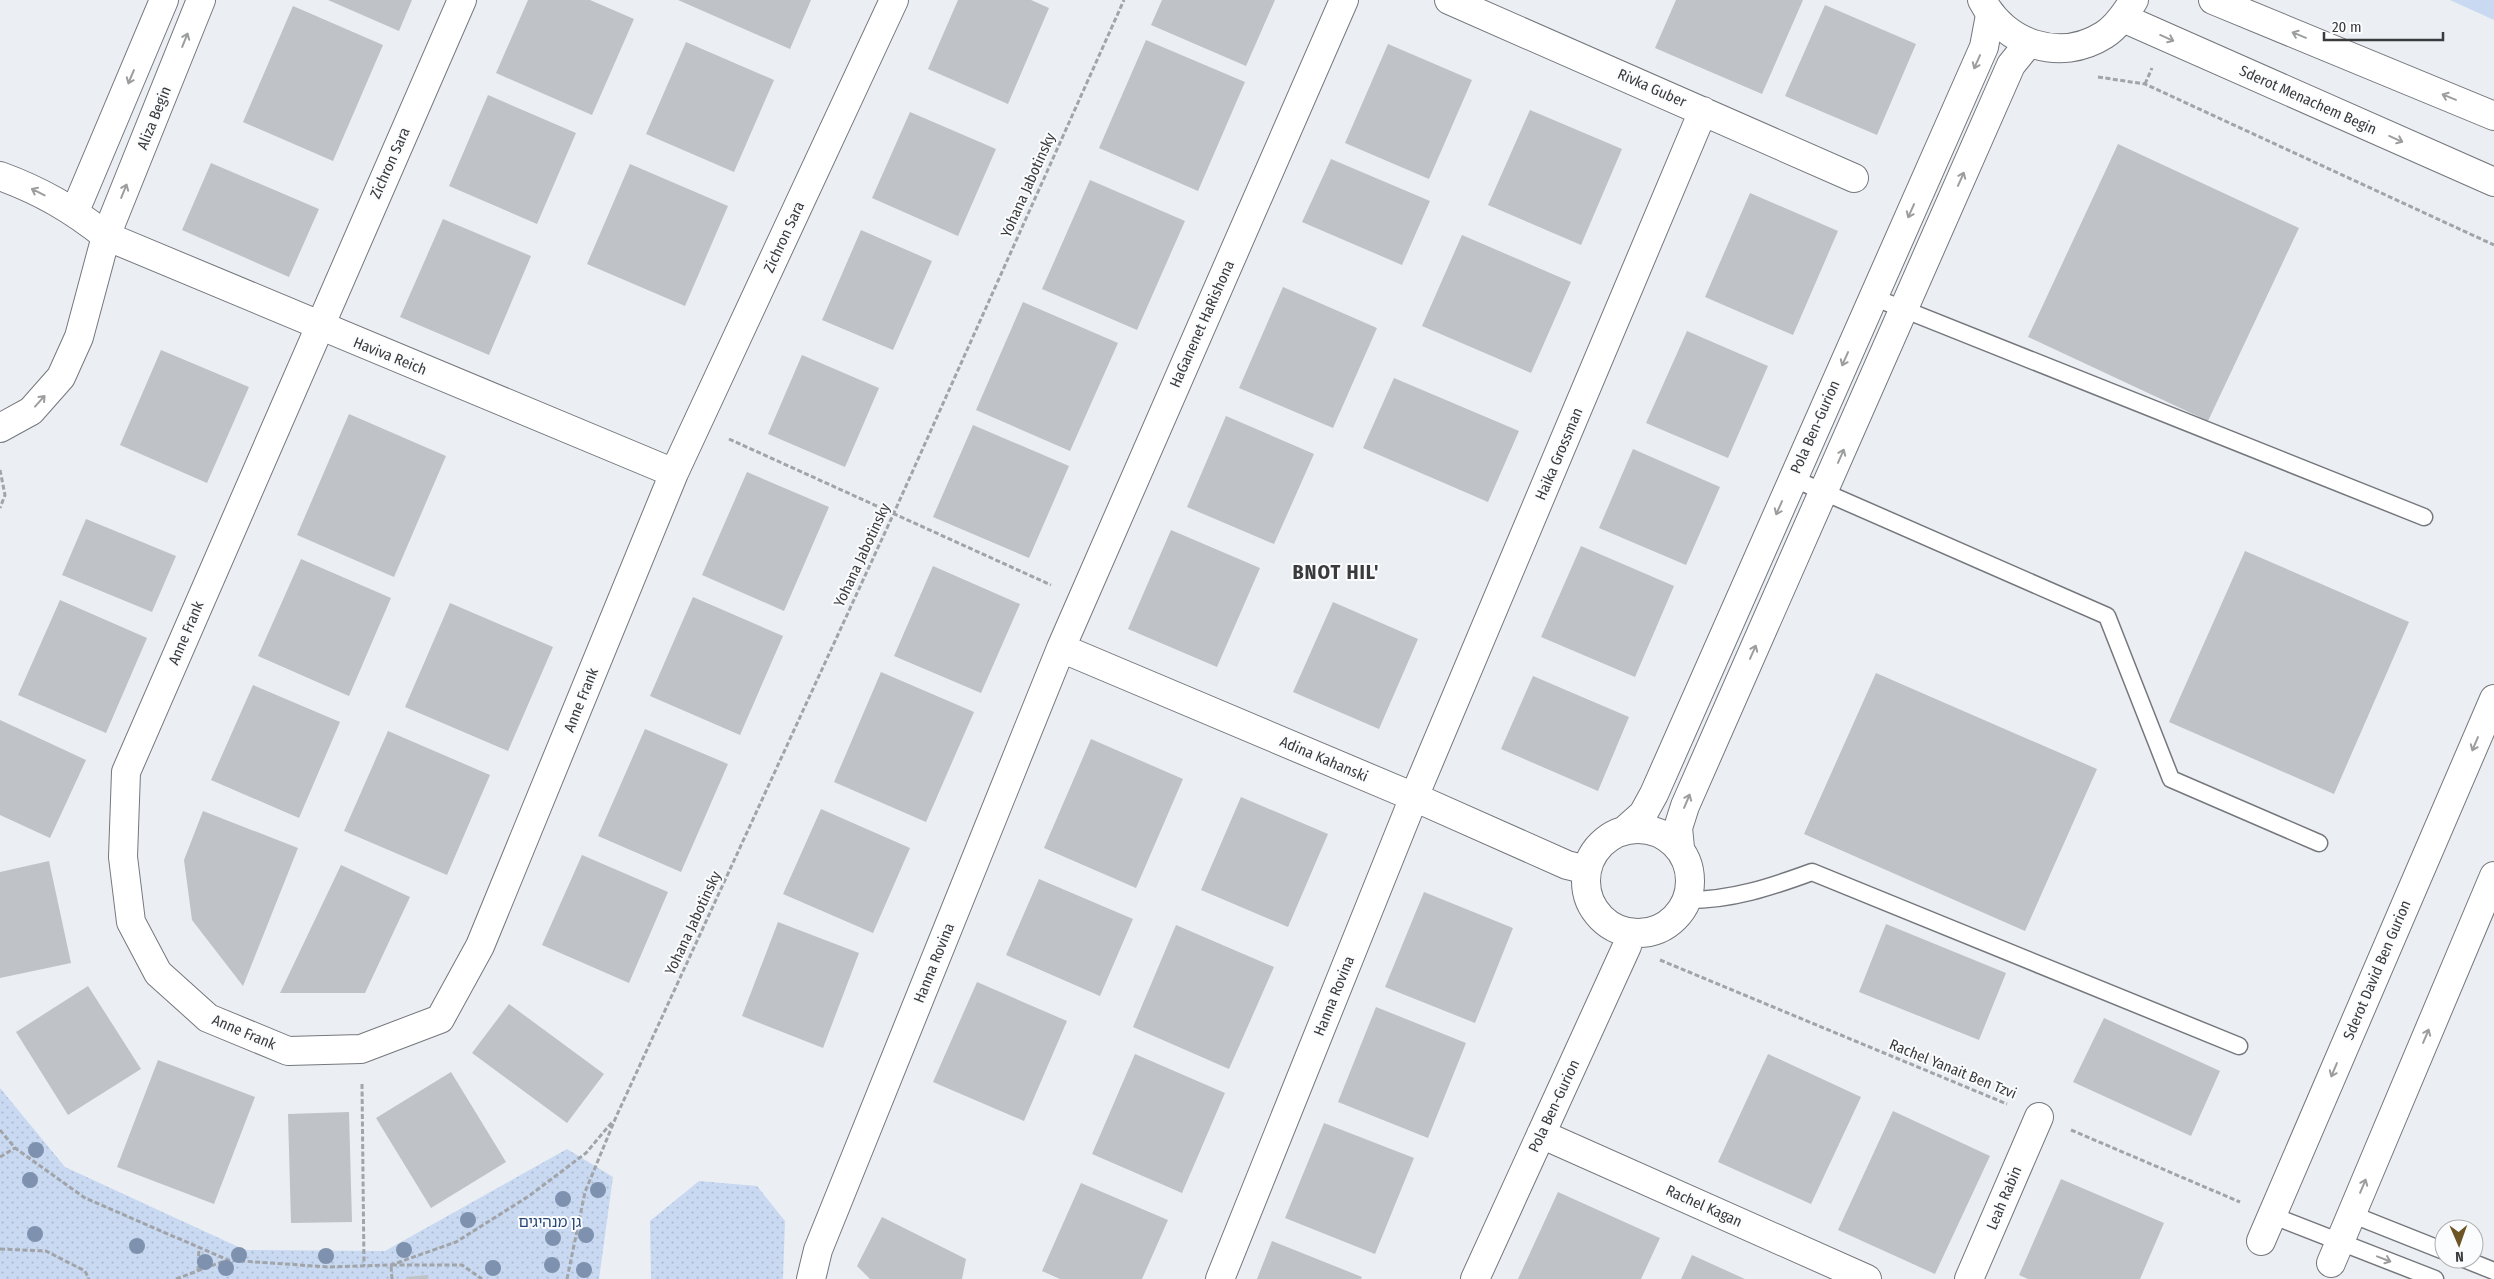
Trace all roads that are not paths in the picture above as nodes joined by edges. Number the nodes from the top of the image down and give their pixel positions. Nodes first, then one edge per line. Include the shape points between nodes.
1 (164, 0) edge
2 (201, 0) edge
3 (462, 0) edge
4 (894, 0) edge
5 (1344, 0) edge
6 (1449, 0) edge
7 (2213, 0) edge
8 (1986, 8) edge
9 (2128, 9) edge
10 (2028, 44) junction
11 (1703, 111) junction
12 (2494, 116) edge
13 (0, 176) edge
14 (1854, 178) dead end
15 (2494, 182) edge
16 (74, 211) junction
17 (106, 236) junction
18 (1898, 239) junction
19 (1929, 252) junction
20 (1872, 297) junction
21 (1904, 309) junction
22 (319, 326) junction
23 (0, 428) edge
24 (674, 473) junction
25 (1792, 478) junction
26 (1824, 493) junction
27 (2424, 517) dead end
28 (1061, 648) junction
29 (2494, 699) edge
30 (1414, 797) junction
31 (1625, 830) junction
32 (2320, 843) dead end
33 (1680, 848) junction
34 (1587, 870) junction
35 (2494, 876) edge
36 (1688, 900) junction
37 (2486, 919) edge
38 (1628, 939) junction
39 (2239, 1046) dead end
40 (2038, 1117) road end
41 (1541, 1134) junction
42 (2351, 1214) junction
43 (2271, 1215) junction
44 (2261, 1241) dead end
45 (2434, 1247) edge
46 (2335, 1253) junction
47 (812, 1279) edge
48 (1220, 1279) edge
49 (1475, 1279) edge
50 (1867, 1279) edge
51 (1969, 1279) edge
52 (2436, 1279) edge

1 -> 16 street
17 -> 2 street, Aliza Begin
3 - 22 street, Zichron Sara
4 - 24 street, Zichron Sara
5 - 28 street, HaGanenet HaRishona
6 - 11 street, Rivka Guber
12 -> 7 street
8 - 10 street via 2007,32
8 -> 18 street, Pola Ben-Gurion via 1984,47
9 - 10 street via 2104,35 2080,46 2054,49
9 -> 15 street, Sderot Menachem Begin
19 -> 10 street via 2011,65
11 - 14 street, Rivka Guber
11 - 30 street, Haika Grossman
16 -> 13 street
16 - 17 street
17 - 22 street, Haviva Reich
23 -> 17 street, Aliza Begin via 31,411 61,378 79,337
18 - 19 lane
18 - 20 street, Pola Ben-Gurion
19 - 21 street
20 - 21 lane
20 -> 25 street, Pola Ben-Gurion
26 -> 21 street
21 - 27 lane
22 - 24 street, Haviva Reich
22 - 24 street, Anne Frank via 126,772 123,858 131,922 158,973 208,1018 288,1051 361,1048 440,1020 480,946
25 - 26 lane
25 -> 31 street, Pola Ben-Gurion via 1654,794 1643,814
26 - 32 lane via 2107,616 2171,779
33 -> 26 street via 1678,828 1684,806
28 - 30 street, Adina Kahanski
28 - 47 street, Hanna Rovina via 818,1250
29 -> 43 street, Sderot David Ben Gurion
30 - 34 street, Adina Kahanski via 1567,865
30 - 48 street, Hanna Rovina
31 - 33 street via 1655,831
31 - 34 street via 1600,845
33 - 36 street via 1688,864 1691,882
34 - 38 street via 1586,887 1590,903 1600,916
35 - 37 street
36 - 38 street via 1678,915 1664,926
36 - 39 lane via 1714,900 1760,890 1812,872
42 -> 37 street
38 - 41 street, Pola Ben-Gurion
40 - 51 street, Leah Rabin
41 - 49 street, Pola Ben-Gurion
41 - 50 street, Rachel Kagan
42 - 45 lane
42 - 46 street
43 - 44 street, Sderot David Ben Gurion
43 - 46 lane
46 -> 52 lane

